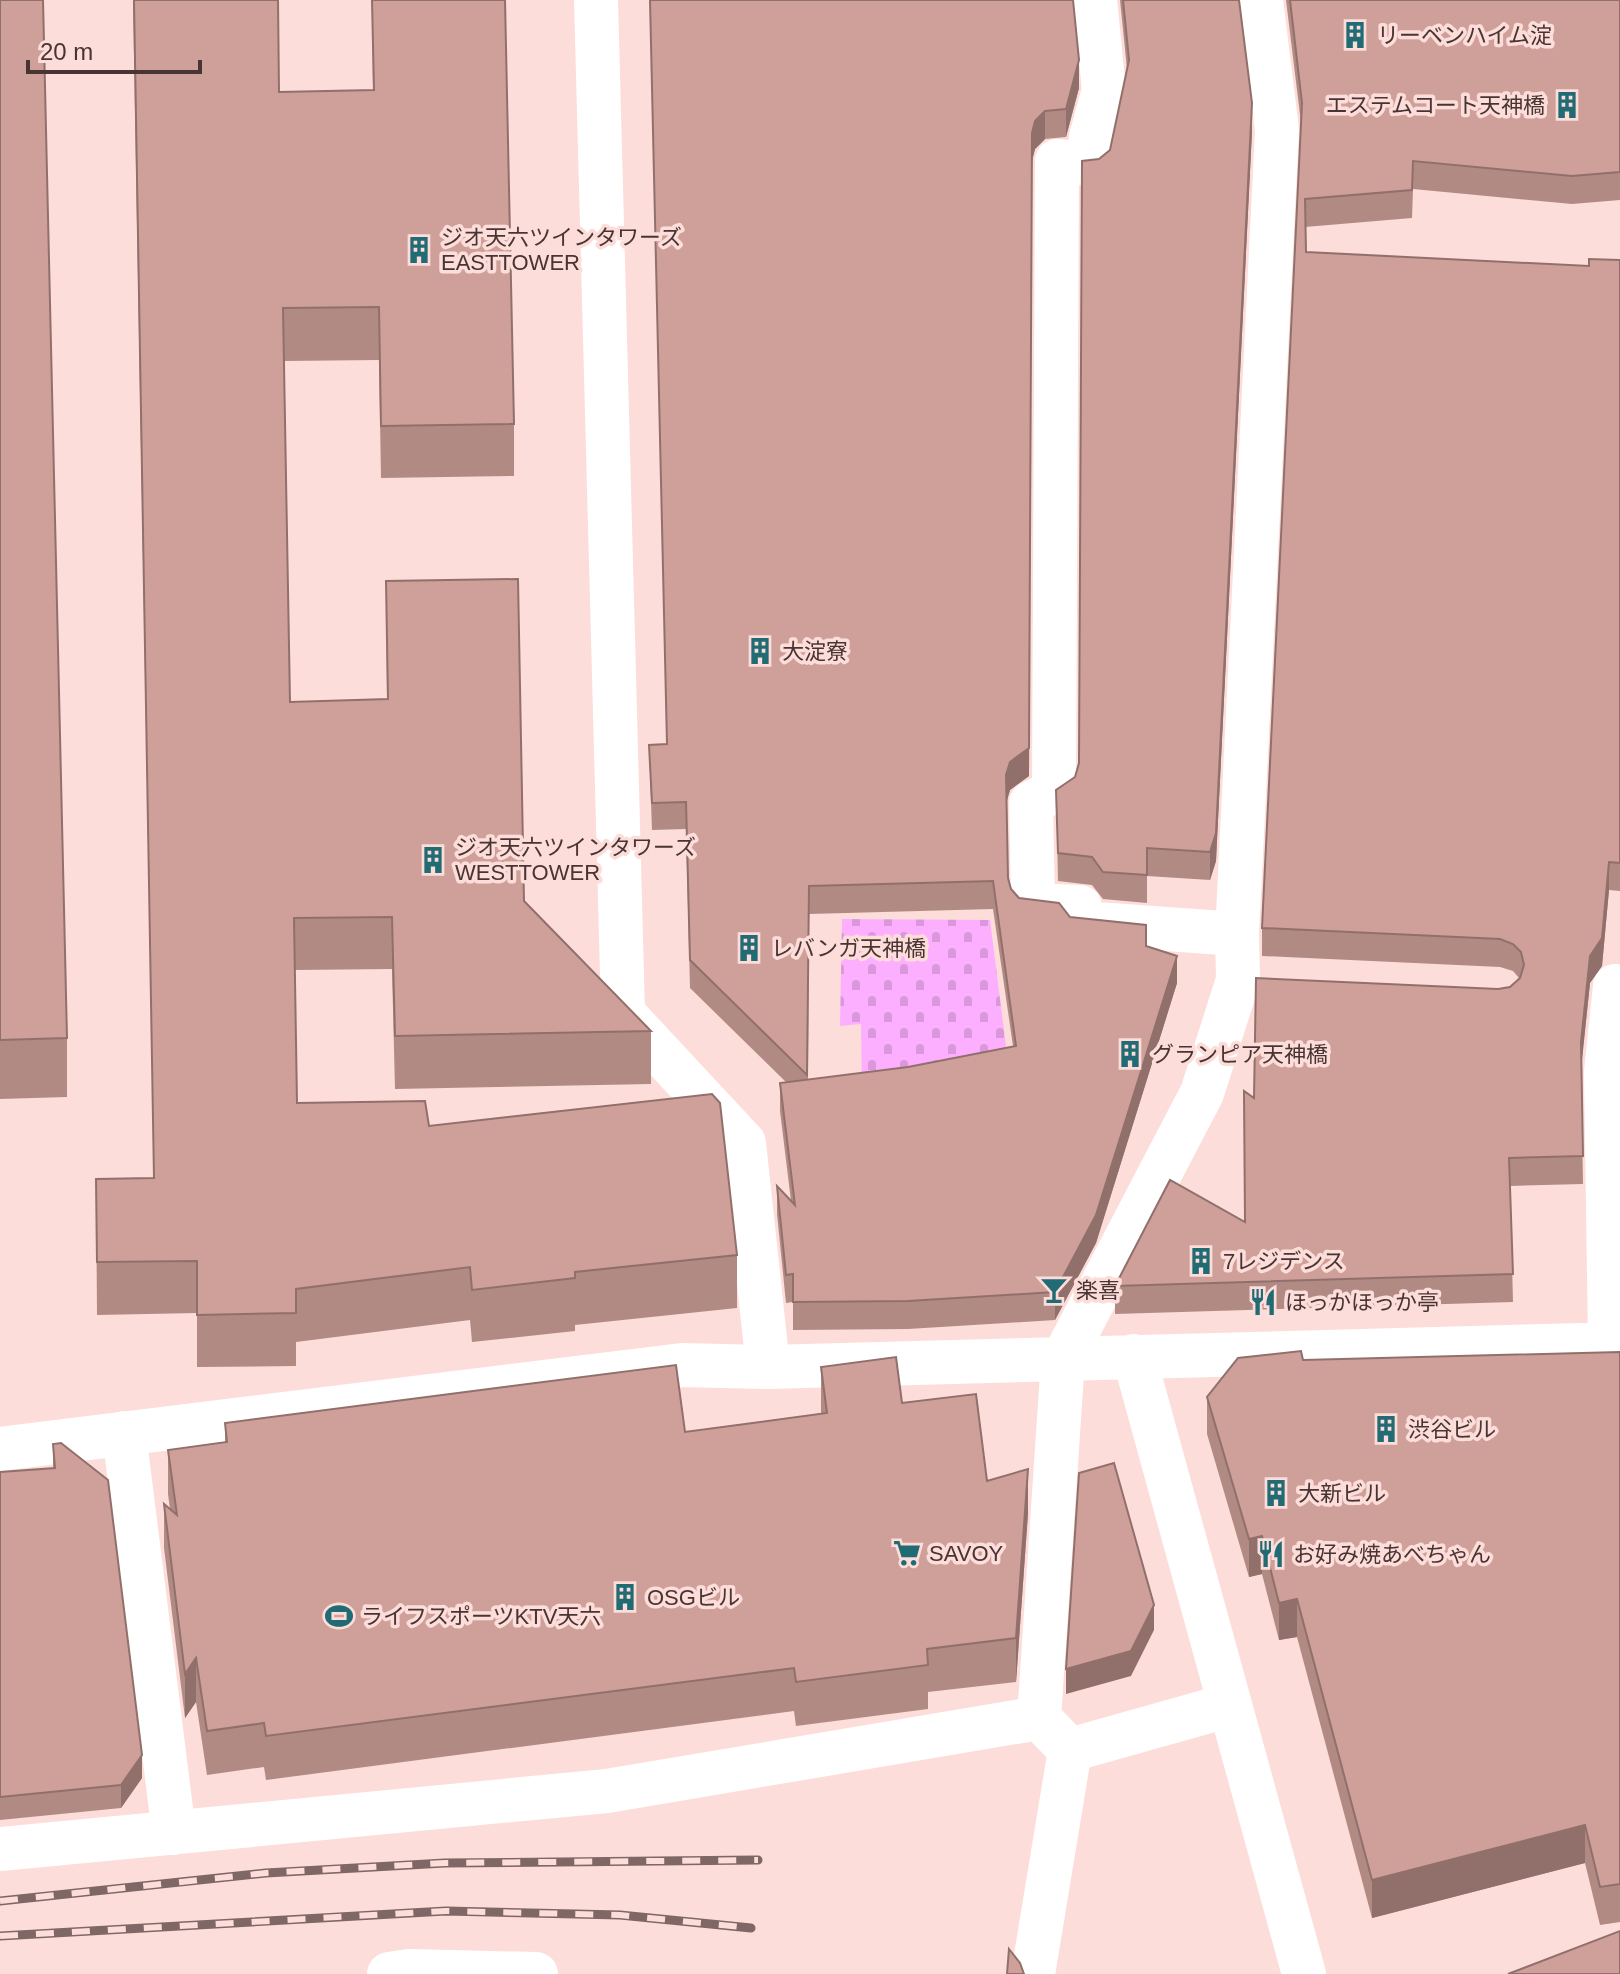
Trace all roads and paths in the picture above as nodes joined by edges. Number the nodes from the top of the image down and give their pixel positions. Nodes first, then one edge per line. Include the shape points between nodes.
1 (596, 0) edge
2 (1095, 0) edge
3 (1261, 0) edge
4 (1237, 934) junction
5 (1238, 980) junction
6 (1284, 982) edge
7 (1615, 986) dead end
8 (1615, 1344) edge
9 (1134, 1356) junction
10 (1063, 1359) junction
11 (768, 1367) junction
12 (124, 1433) junction
13 (0, 1449) edge
14 (1230, 1705) junction
15 (1039, 1718) junction
16 (1070, 1750) junction
17 (174, 1833) junction
18 (0, 1849) edge
19 (403, 1973) edge
20 (536, 1974) edge
21 (1033, 1974) edge
22 (1304, 1974) edge

1 - 11 street via 623,1013 744,1143
2 - 4 street via 1104,90 1089,164 1057,161 1054,791 1031,803 1033,905 1080,907 1082,923
3 - 4 street via 1277,130
4 - 5 street
5 - 6 street
5 - 10 street via 1202,1093
7 - 8 street via 1606,1072
8 - 9 street
9 - 10 street
9 - 14 street
10 - 11 street
10 - 15 street
11 - 12 street via 682,1365
12 - 13 street
12 - 17 street
14 - 16 street
14 - 22 street
15 - 16 street
15 - 17 street via 607,1791
16 - 21 street
17 - 18 street
19 - 20 street

